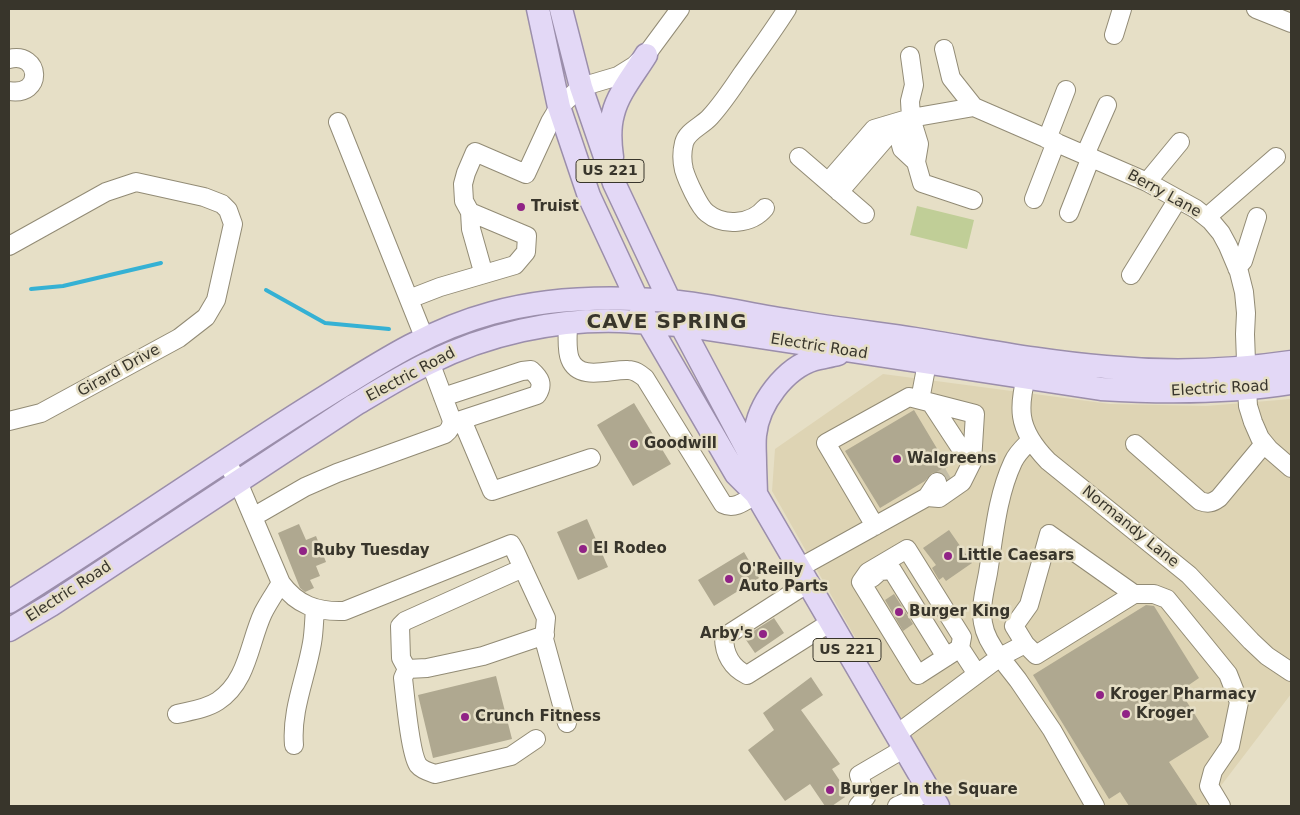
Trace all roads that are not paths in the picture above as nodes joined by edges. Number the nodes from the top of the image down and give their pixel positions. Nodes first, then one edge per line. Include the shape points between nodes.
1 (538, 9) edge
2 (561, 9) edge
3 (680, 9) edge
4 (788, 9) edge
5 (1122, 9) edge
6 (1256, 9) edge
7 (1291, 23) edge
8 (1114, 35) dead end
9 (944, 49) dead end
10 (646, 55) junction
11 (910, 56) dead end
12 (9, 59) edge
13 (581, 87) junction
14 (1066, 90) dead end
15 (9, 91) edge
16 (1107, 105) dead end
17 (559, 107) junction
18 (974, 107) junction
19 (338, 122) dead end
20 (898, 122) junction
21 (1051, 141) junction
22 (1180, 142) dead end
23 (1088, 156) junction
24 (799, 157) dead end
25 (1276, 157) dead end
26 (1147, 182) junction
27 (614, 183) junction
28 (833, 187) junction
29 (1034, 199) dead end
30 (1178, 199) junction
31 (973, 200) dead end
32 (765, 208) dead end
33 (470, 212) junction
34 (1069, 212) dead end
35 (865, 214) dead end
36 (1207, 217) junction
37 (1256, 217) dead end
38 (9, 246) edge
39 (1237, 268) junction
40 (481, 275) junction
41 (1132, 275) dead end
42 (409, 299) junction
43 (637, 300) junction
44 (670, 301) junction
45 (568, 323) junction
46 (648, 323) junction
47 (681, 326) junction
48 (424, 338) junction
49 (851, 352) junction
50 (430, 362) junction
51 (1291, 362) edge
52 (927, 363) junction
53 (1029, 368) junction
54 (1246, 379) junction
55 (1291, 383) edge
56 (380, 389) junction
57 (443, 397) junction
58 (926, 402) junction
59 (459, 420) junction
60 (9, 421) edge
61 (1030, 441) junction
62 (1134, 444) dead end
63 (1264, 444) junction
64 (1284, 452) edge
65 (592, 458) dead end
66 (226, 461) junction
67 (755, 464) junction
68 (1291, 468) edge
69 (969, 469) junction
70 (238, 482) junction
71 (756, 494) junction
72 (927, 497) junction
73 (253, 517) junction
74 (875, 526) junction
75 (523, 568) junction
76 (804, 575) junction
77 (281, 583) junction
78 (869, 594) junction
79 (1134, 594) junction
80 (9, 602) edge
81 (315, 609) junction
82 (831, 622) junction
83 (9, 630) edge
84 (545, 635) junction
85 (1025, 644) junction
86 (953, 653) junction
87 (1000, 657) junction
88 (407, 669) junction
89 (1291, 672) edge
90 (976, 674) junction
91 (177, 714) dead end
92 (566, 723) dead end
93 (536, 739) dead end
94 (901, 741) junction
95 (294, 745) dead end
96 (934, 799) edge
97 (858, 806) edge
98 (897, 806) edge
99 (1095, 806) edge
100 (1221, 806) edge

1 - 17 main road, US 221
2 - 13 main road, US 221
3 - 10 street
4 - 32 street via 717,109 688,136 682,155 684,171 707,213 739,222 755,217
5 - 8 street
6 - 7 street
9 - 18 street via 951,78
10 - 13 street via 618,76
10 - 27 main road via 613,113 610,138
11 - 20 street via 914,85 910,102
12 - 15 street via 27,60 34,77 24,90
13 - 17 street
13 - 27 main road, US 221
14 - 21 street
16 - 23 street
17 - 33 street via 526,174 475,152 463,184 464,201
17 - 43 main road, US 221 via 589,196
18 - 20 street
18 - 21 street, Berry Lane
19 - 42 street
20 - 28 street via 884,140
20 - 31 street via 919,144 916,162 922,183
21 - 23 street, Berry Lane
21 - 29 street
22 - 26 street
23 - 26 street, Berry Lane
23 - 34 street
24 - 28 street
25 - 36 street
26 - 30 street, Berry Lane
27 - 44 main road, US 221
28 - 35 street
30 - 36 street, Berry Lane
30 - 41 street
33 - 40 street
33 - 40 street via 527,236 526,252 515,265
36 - 39 street, Berry Lane via 1221,233
37 - 39 street via 1243,261
38 - 60 street, Girard Drive via 106,192 136,182 222,204 233,224 216,300 206,318 179,338 41,414
39 - 54 street, Berry Lane via 1246,313
40 - 42 street
42 - 48 street
43 - 44 main road, Electric Road
43 - 46 main road, US 221
43 - 48 main road, Electric Road via 585,299 518,307 464,321
44 - 47 main road, US 221
44 - 53 main road, Electric Road
45 - 46 main road, Electric Road
45 - 50 main road, Electric Road via 497,337
45 - 71 street via 569,358 579,369 590,373 629,370 645,378 723,504 735,507
46 - 47 main road, Electric Road
46 - 71 main road, US 221 via 736,474
47 - 49 main road, Electric Road
47 - 67 main road, US 221
48 - 56 main road via 427,350 398,370
48 - 66 main road, Electric Road
49 - 52 main road, Electric Road
49 - 67 main road via 814,359 792,371 773,391 755,434
50 - 56 main road, Electric Road
50 - 57 street
51 - 54 main road, Electric Road
52 - 53 main road, Electric Road
52 - 58 street
53 - 54 main road, Electric Road via 1206,370
53 - 61 street, Normandy Lane via 1021,396 1021,412
54 - 55 main road, Electric Road
54 - 63 street, Berry Lane via 1252,422
56 - 70 main road, Electric Road
57 - 59 street
57 - 59 street via 522,371 531,370 541,381 537,395
58 - 69 street
58 - 69 street via 975,414
58 - 74 street via 909,397 826,443
59 - 65 street via 492,491
59 - 73 street via 445,434 337,473
61 - 87 street via 1014,461 1003,488 985,588 982,622
61 - 89 street, Normandy Lane via 1048,461 1190,575 1250,641
62 - 63 street via 1200,500 1212,503
63 - 64 street, Berry Lane
64 - 68 street, Berry Lane
66 - 70 street
66 - 80 main road, Electric Road
67 - 71 main road, US 221
69 - 72 street via 943,478
69 - 72 street via 962,482 939,498
70 - 73 street
70 - 83 main road, Electric Road
71 - 76 main road, US 221
72 - 74 street
73 - 77 street
74 - 76 street
75 - 81 street via 508,544 344,611
75 - 84 street via 546,618
75 - 88 street via 400,626 401,658
76 - 82 main road, US 221
76 - 82 street via 763,611 724,638 724,650 737,671 747,675
77 - 81 street via 298,601
77 - 91 street via 264,612 249,656 235,683 217,702
78 - 86 street via 918,675
78 - 86 street via 870,580 880,571 892,570
78 - 86 street via 861,582 868,572 907,549 962,637
79 - 85 street via 1036,655
79 - 85 street via 1049,534 1029,604 1014,626
79 - 100 street via 1154,594 1167,599 1228,674 1239,702 1230,746 1213,771 1209,786
81 - 95 street via 312,643 294,714
82 - 94 main road, US 221
84 - 88 street via 482,656
84 - 92 street
85 - 87 street
86 - 90 street
87 - 90 street
87 - 99 street via 1052,730
88 - 93 street via 403,678 413,750 418,765 427,772 435,774 511,756
90 - 94 street
94 - 96 main road, US 221
94 - 97 street via 859,775 866,797
96 - 98 street

